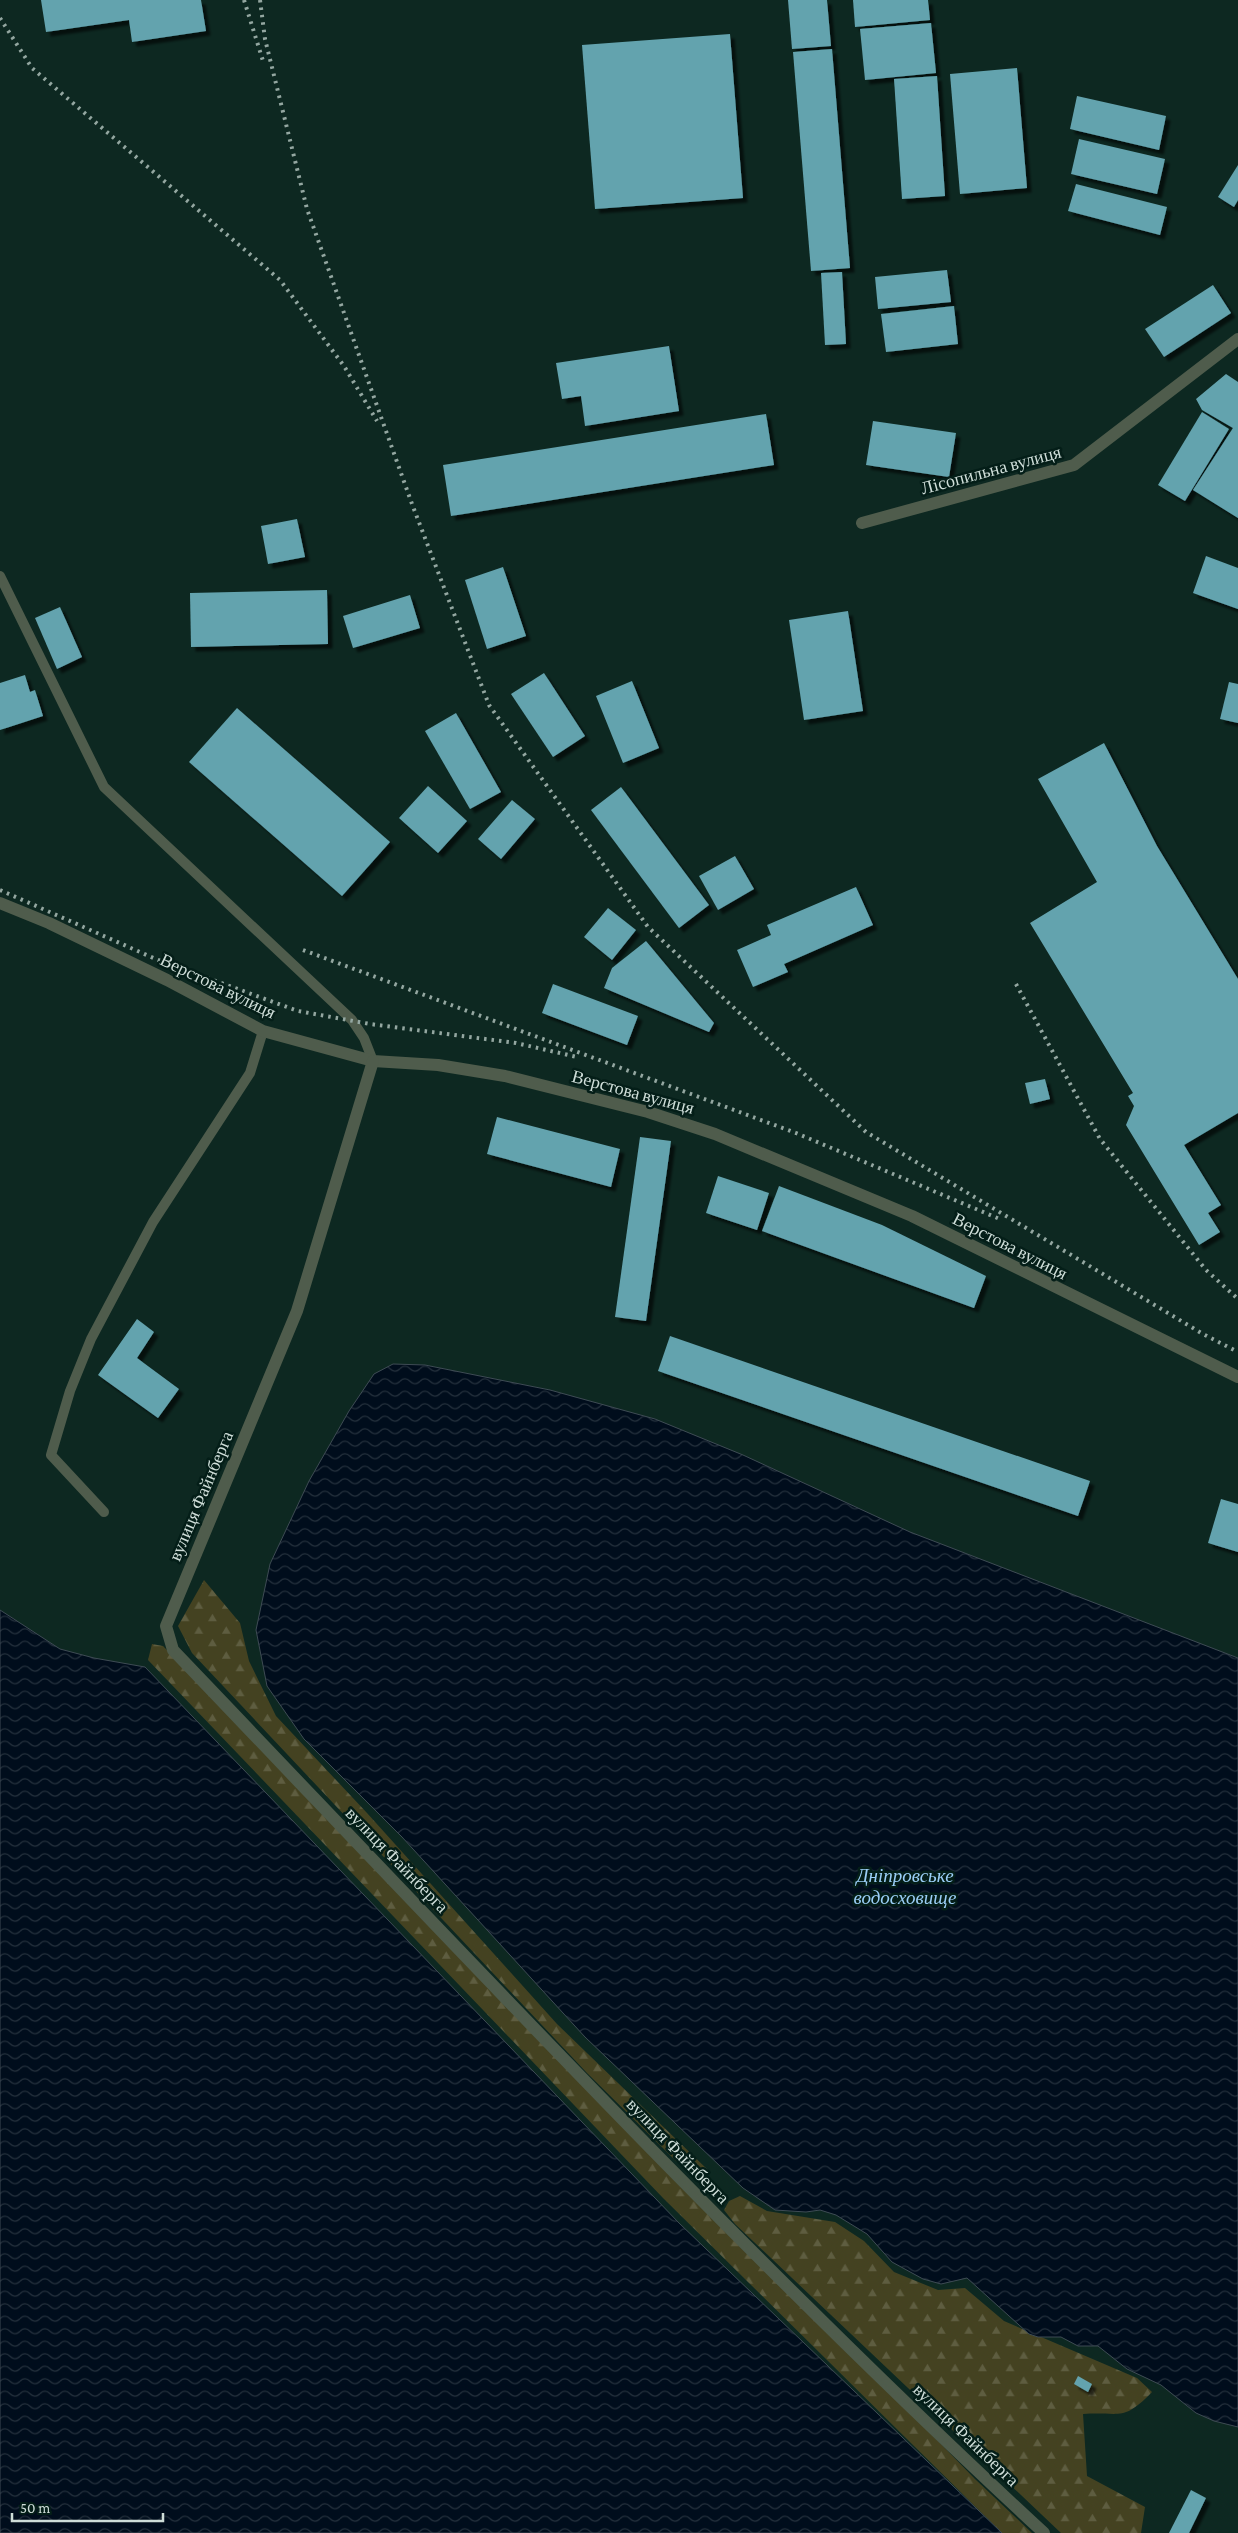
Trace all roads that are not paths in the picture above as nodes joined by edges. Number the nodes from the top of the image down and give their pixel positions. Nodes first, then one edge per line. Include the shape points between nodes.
1 (1238, 340) edge
2 (862, 523) dead end
3 (0, 576) edge
4 (0, 903) edge
5 (263, 1031) junction
6 (373, 1061) junction
7 (1238, 1377) edge
8 (104, 1512) dead end
9 (1044, 2533) edge

1 - 2 street, Лісопильна вулиця via 1074,465
3 - 6 lane via 104,787 352,1020
4 - 5 street, Верстова вулиця via 108,951
5 - 6 street, Верстова вулиця
5 - 8 lane via 250,1074 153,1222 91,1339 70,1391 51,1454
6 - 7 street, Верстова вулиця via 438,1065 505,1076 648,1112 715,1134 912,1216
6 - 9 street, вулиця Файнберга via 297,1311 166,1626 173,1650 672,2172 950,2446

